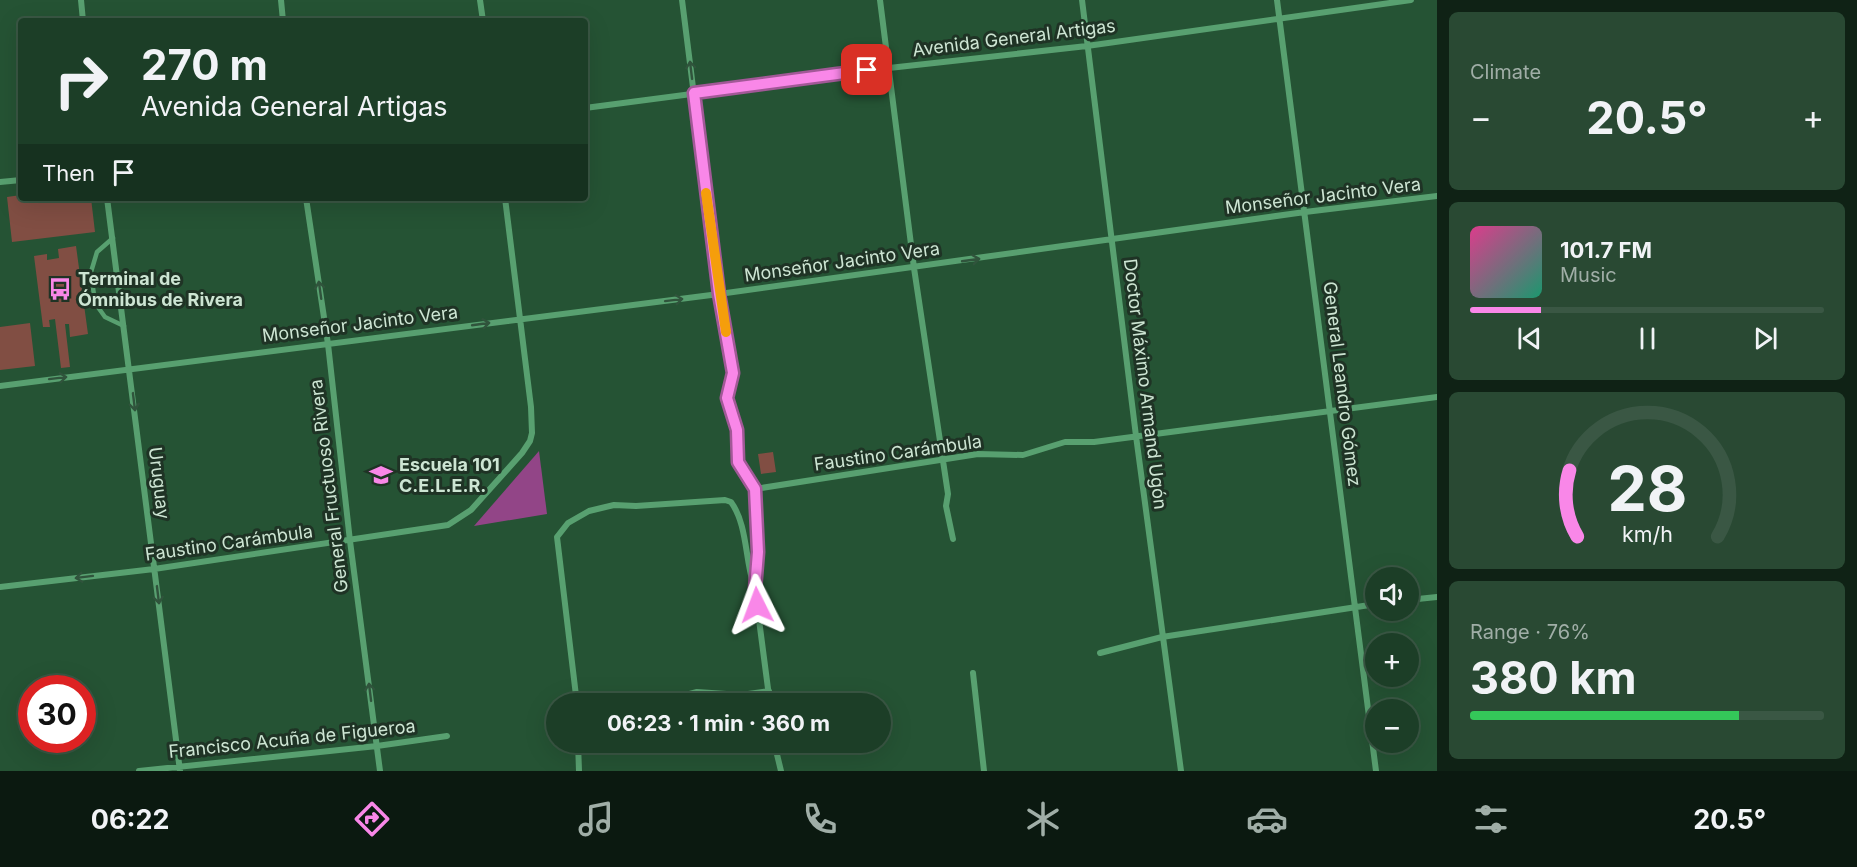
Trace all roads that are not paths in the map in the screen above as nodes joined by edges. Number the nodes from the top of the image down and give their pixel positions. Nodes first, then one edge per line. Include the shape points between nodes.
1 (81, 0) edge
2 (281, 0) edge
3 (480, 0) edge
4 (682, 0) edge
5 (880, 0) edge
6 (1082, 0) edge
7 (1277, 0) edge
8 (1411, 0) edge
9 (83, 18) edge
10 (283, 18) edge
11 (483, 18) edge
12 (1280, 18) junction
13 (1087, 46) junction
14 (889, 68) junction
15 (694, 93) junction
16 (588, 108) edge
17 (18, 180) edge
18 (0, 182) edge
19 (1437, 196) edge
20 (107, 201) edge
21 (306, 201) edge
22 (505, 201) edge
23 (1305, 212) junction
24 (113, 238) junction
25 (1112, 240) junction
26 (914, 268) junction
27 (719, 294) junction
28 (520, 318) junction
29 (124, 326) junction
30 (328, 344) junction
31 (130, 369) junction
32 (0, 386) edge
33 (1437, 397) edge
34 (1330, 410) junction
35 (1136, 436) junction
36 (944, 460) junction
37 (755, 489) junction
38 (953, 539) dead end
39 (350, 540) junction
40 (154, 569) junction
41 (0, 587) edge
42 (755, 589) junction
43 (1437, 597) edge
44 (1419, 599) edge
45 (1365, 605) edge
46 (1355, 606) junction
47 (1162, 637) junction
48 (1100, 653) dead end
49 (973, 673) dead end
50 (769, 691) joint
51 (576, 693) edge
52 (694, 693) edge
53 (712, 693) edge
54 (755, 693) edge
55 (447, 736) dead end
56 (377, 746) junction
57 (578, 753) edge
58 (777, 753) edge
59 (180, 769) edge
60 (140, 771) edge
61 (380, 771) edge
62 (579, 771) edge
63 (781, 771) edge
64 (984, 771) edge
65 (1181, 771) edge
66 (1376, 771) edge

1 - 9 street
2 - 10 street
3 - 11 street
15 -> 4 street
5 - 14 street
6 - 13 street, Doctor Máximo Armand Ugón
7 - 12 street, General Leandro Gómez
8 - 12 street, Avenida General Artigas
12 - 13 street, Avenida General Artigas
12 - 23 street, General Leandro Gómez
13 - 14 street, Avenida General Artigas
13 - 25 street, Doctor Máximo Armand Ugón
14 - 15 street, Avenida General Artigas
14 - 26 street
15 - 16 street, Avenida General Artigas
15 - 27 street
17 - 18 street
19 - 23 street, Monseñor Jacinto Vera
20 - 24 street, Uruguay
30 -> 21 street, General Fructuoso Rivera
22 - 28 street, Faustino Carámbula
23 - 25 street, Monseñor Jacinto Vera
23 - 34 street, General Leandro Gómez
24 - 29 street, Uruguay
24 - 29 lane via 97,252 91,272 95,303 105,316
26 -> 25 street, Monseñor Jacinto Vera
25 - 35 street, Doctor Máximo Armand Ugón
26 - 27 street, Monseñor Jacinto Vera
26 - 36 street
28 -> 27 street, Monseñor Jacinto Vera
27 - 37 street via 733,373 727,398 737,430 738,462
30 -> 28 street, Monseñor Jacinto Vera
28 - 39 street, Faustino Carámbula via 533,426 530,441 510,468 471,510 448,525
29 - 31 street, Uruguay
30 - 31 street, Monseñor Jacinto Vera
30 - 39 street, General Fructuoso Rivera
32 -> 31 street, Monseñor Jacinto Vera
31 -> 40 street, Uruguay
33 - 34 street, Faustino Carámbula
34 - 35 street, Faustino Carámbula
34 - 46 street, General Leandro Gómez
35 - 36 street, Faustino Carámbula via 1065,442 1023,455 978,454
35 - 47 street, Doctor Máximo Armand Ugón
36 - 37 street, Faustino Carámbula
36 - 38 street via 946,506
37 - 42 street
39 - 40 street, Faustino Carámbula
56 -> 39 street, General Fructuoso Rivera
40 -> 41 street, Faustino Carámbula
40 -> 59 street, Uruguay
42 - 50 street
42 - 51 street via 737,510 731,502 614,505 589,511 568,523 557,537
43 - 44 street
45 - 46 street
46 - 47 street
46 - 66 street, General Leandro Gómez
47 - 48 street
47 - 65 street, Doctor Máximo Armand Ugón
49 - 64 street
50 - 54 street
52 - 53 street
55 - 56 street, Francisco Acuña de Figueroa
56 - 59 street, Francisco Acuña de Figueroa
56 - 61 street, General Fructuoso Rivera
57 - 62 street
58 - 63 street
59 - 60 street, Francisco Acuña de Figueroa

